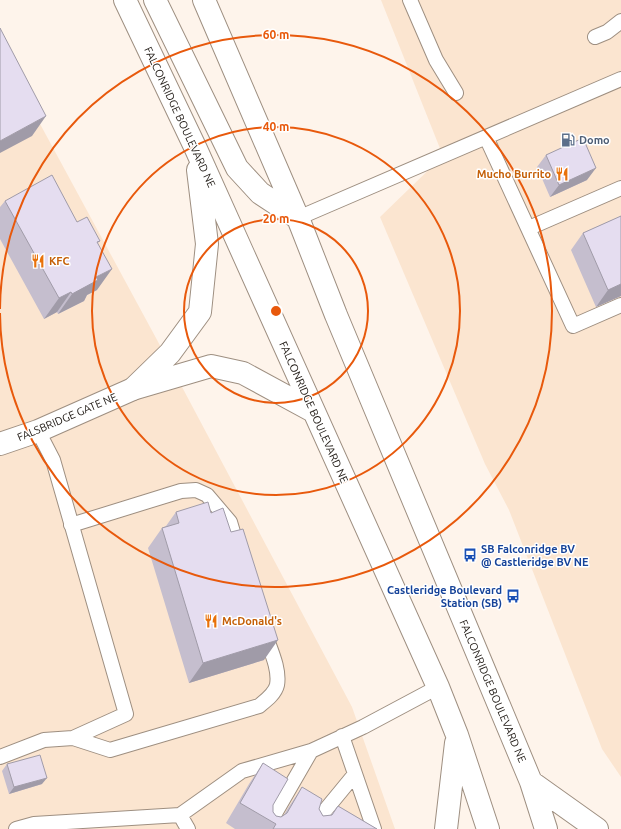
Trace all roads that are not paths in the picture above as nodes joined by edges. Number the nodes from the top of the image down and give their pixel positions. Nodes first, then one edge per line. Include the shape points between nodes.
1 (125, 0) edge
2 (155, 0) edge
3 (204, 0) edge
4 (410, 0) edge
5 (621, 21) edge
6 (595, 37) dead end
7 (621, 79) edge
8 (456, 93) dead end
9 (486, 138) junction
10 (196, 149) junction
11 (621, 188) edge
12 (298, 218) junction
13 (529, 228) junction
14 (621, 305) edge
15 (133, 389) junction
16 (313, 411) junction
17 (38, 431) junction
18 (0, 444) edge
19 (71, 524) junction
20 (241, 559) edge
21 (260, 618) edge
22 (438, 687) junction
23 (457, 735) junction
24 (342, 736) junction
25 (73, 738) junction
26 (311, 752) junction
27 (0, 757) edge
28 (355, 774) junction
29 (531, 782) junction
30 (367, 810) junction
31 (180, 815) junction
32 (360, 823) edge
33 (67, 826) edge
34 (35, 827) edge
35 (16, 829) edge
36 (188, 829) edge
37 (266, 829) edge
38 (312, 829) edge
39 (374, 829) edge
40 (446, 829) edge
41 (488, 829) edge
42 (546, 829) edge
43 (597, 829) edge

1 - 10 main road, FALCONRIDGE BOULEVARD NE
2 - 12 main road via 237,168 260,193
3 - 12 main road, FALCONRIDGE BOULEVARD NE
4 - 8 lane via 436,60
5 - 6 lane via 607,32
7 - 9 lane
9 - 12 lane
9 - 13 lane
10 - 15 main road via 207,244 200,312 170,353
10 - 16 main road, FALCONRIDGE BOULEVARD NE
11 - 13 lane
12 - 29 main road, FALCONRIDGE BOULEVARD NE
13 - 14 lane via 573,326
15 - 16 main road via 211,366 244,373
15 - 17 main road, FALSBRIDGE GATE NE
16 - 22 main road, FALCONRIDGE BOULEVARD NE
17 - 18 main road, FALSBRIDGE GATE NE
17 - 19 lane via 52,460
19 - 20 lane via 181,491 196,490 207,495 230,522
19 - 25 lane via 126,714
21 - 25 lane via 276,670 277,686 270,697 259,706 110,750
22 - 23 main road, FALCONRIDGE BOULEVARD NE
22 - 24 lane
23 - 40 main road
23 - 41 main road, FALCONRIDGE BOULEVARD NE
24 - 26 lane
24 - 28 lane
25 - 27 lane via 44,740
26 - 31 lane via 242,771
26 - 37 lane
28 - 30 lane
28 - 38 lane
29 - 42 main road, FALCONRIDGE BOULEVARD NE
29 - 43 main road
30 - 32 lane
30 - 39 lane
31 - 33 lane
31 - 36 lane
33 - 34 lane
34 - 35 lane

